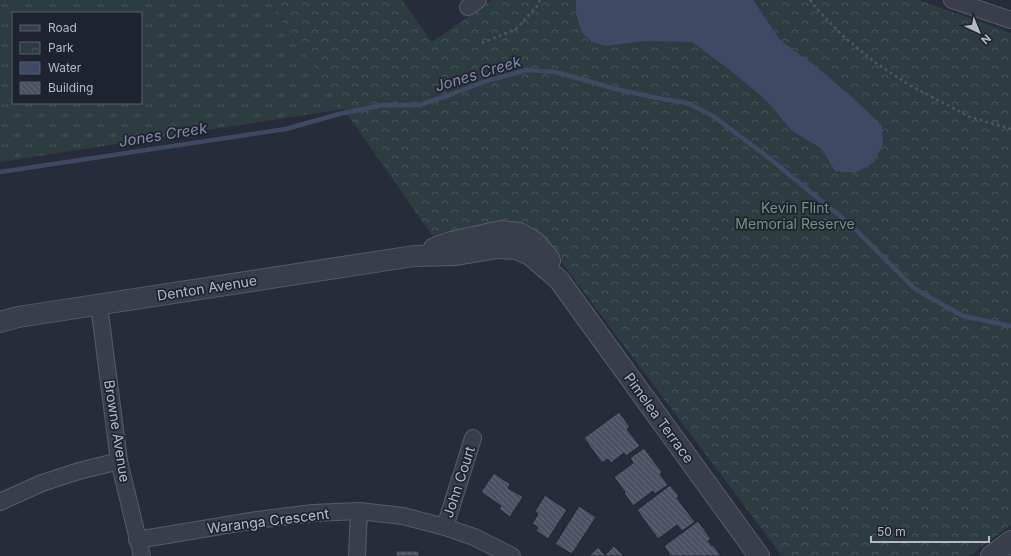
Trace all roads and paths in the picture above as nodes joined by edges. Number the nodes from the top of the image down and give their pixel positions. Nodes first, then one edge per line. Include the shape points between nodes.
1 (540, 0) edge
2 (810, 0) edge
3 (952, 0) edge
4 (1011, 20) edge
5 (482, 43) dead end
6 (1011, 129) edge
7 (517, 241) joint
8 (99, 305) junction
9 (0, 322) edge
10 (473, 438) dead end
11 (119, 461) junction
12 (0, 502) edge
13 (360, 511) junction
14 (444, 526) junction
15 (137, 540) junction
16 (1011, 541) edge
17 (142, 556) edge
18 (357, 556) edge
19 (512, 556) edge
20 (759, 556) edge
21 (991, 556) edge

1 - 5 path via 538,6 516,29
2 - 6 path via 843,36 877,64 911,86 970,117
3 - 4 street
7 - 8 street, Denton Avenue via 501,231 451,242 414,256
7 - 20 street, Pimelea Terrace via 535,242 549,258 559,280
8 - 9 street, Denton Avenue
8 - 11 street, Browne Avenue
10 - 14 street, John Court
11 - 12 street via 79,470
11 - 15 street, Browne Avenue
13 - 14 street, Waranga Crescent via 402,516
13 - 15 street, Waranga Crescent via 313,512
13 - 18 street
14 - 19 street, Waranga Crescent via 474,537
15 - 17 street, Browne Avenue
16 - 21 street

